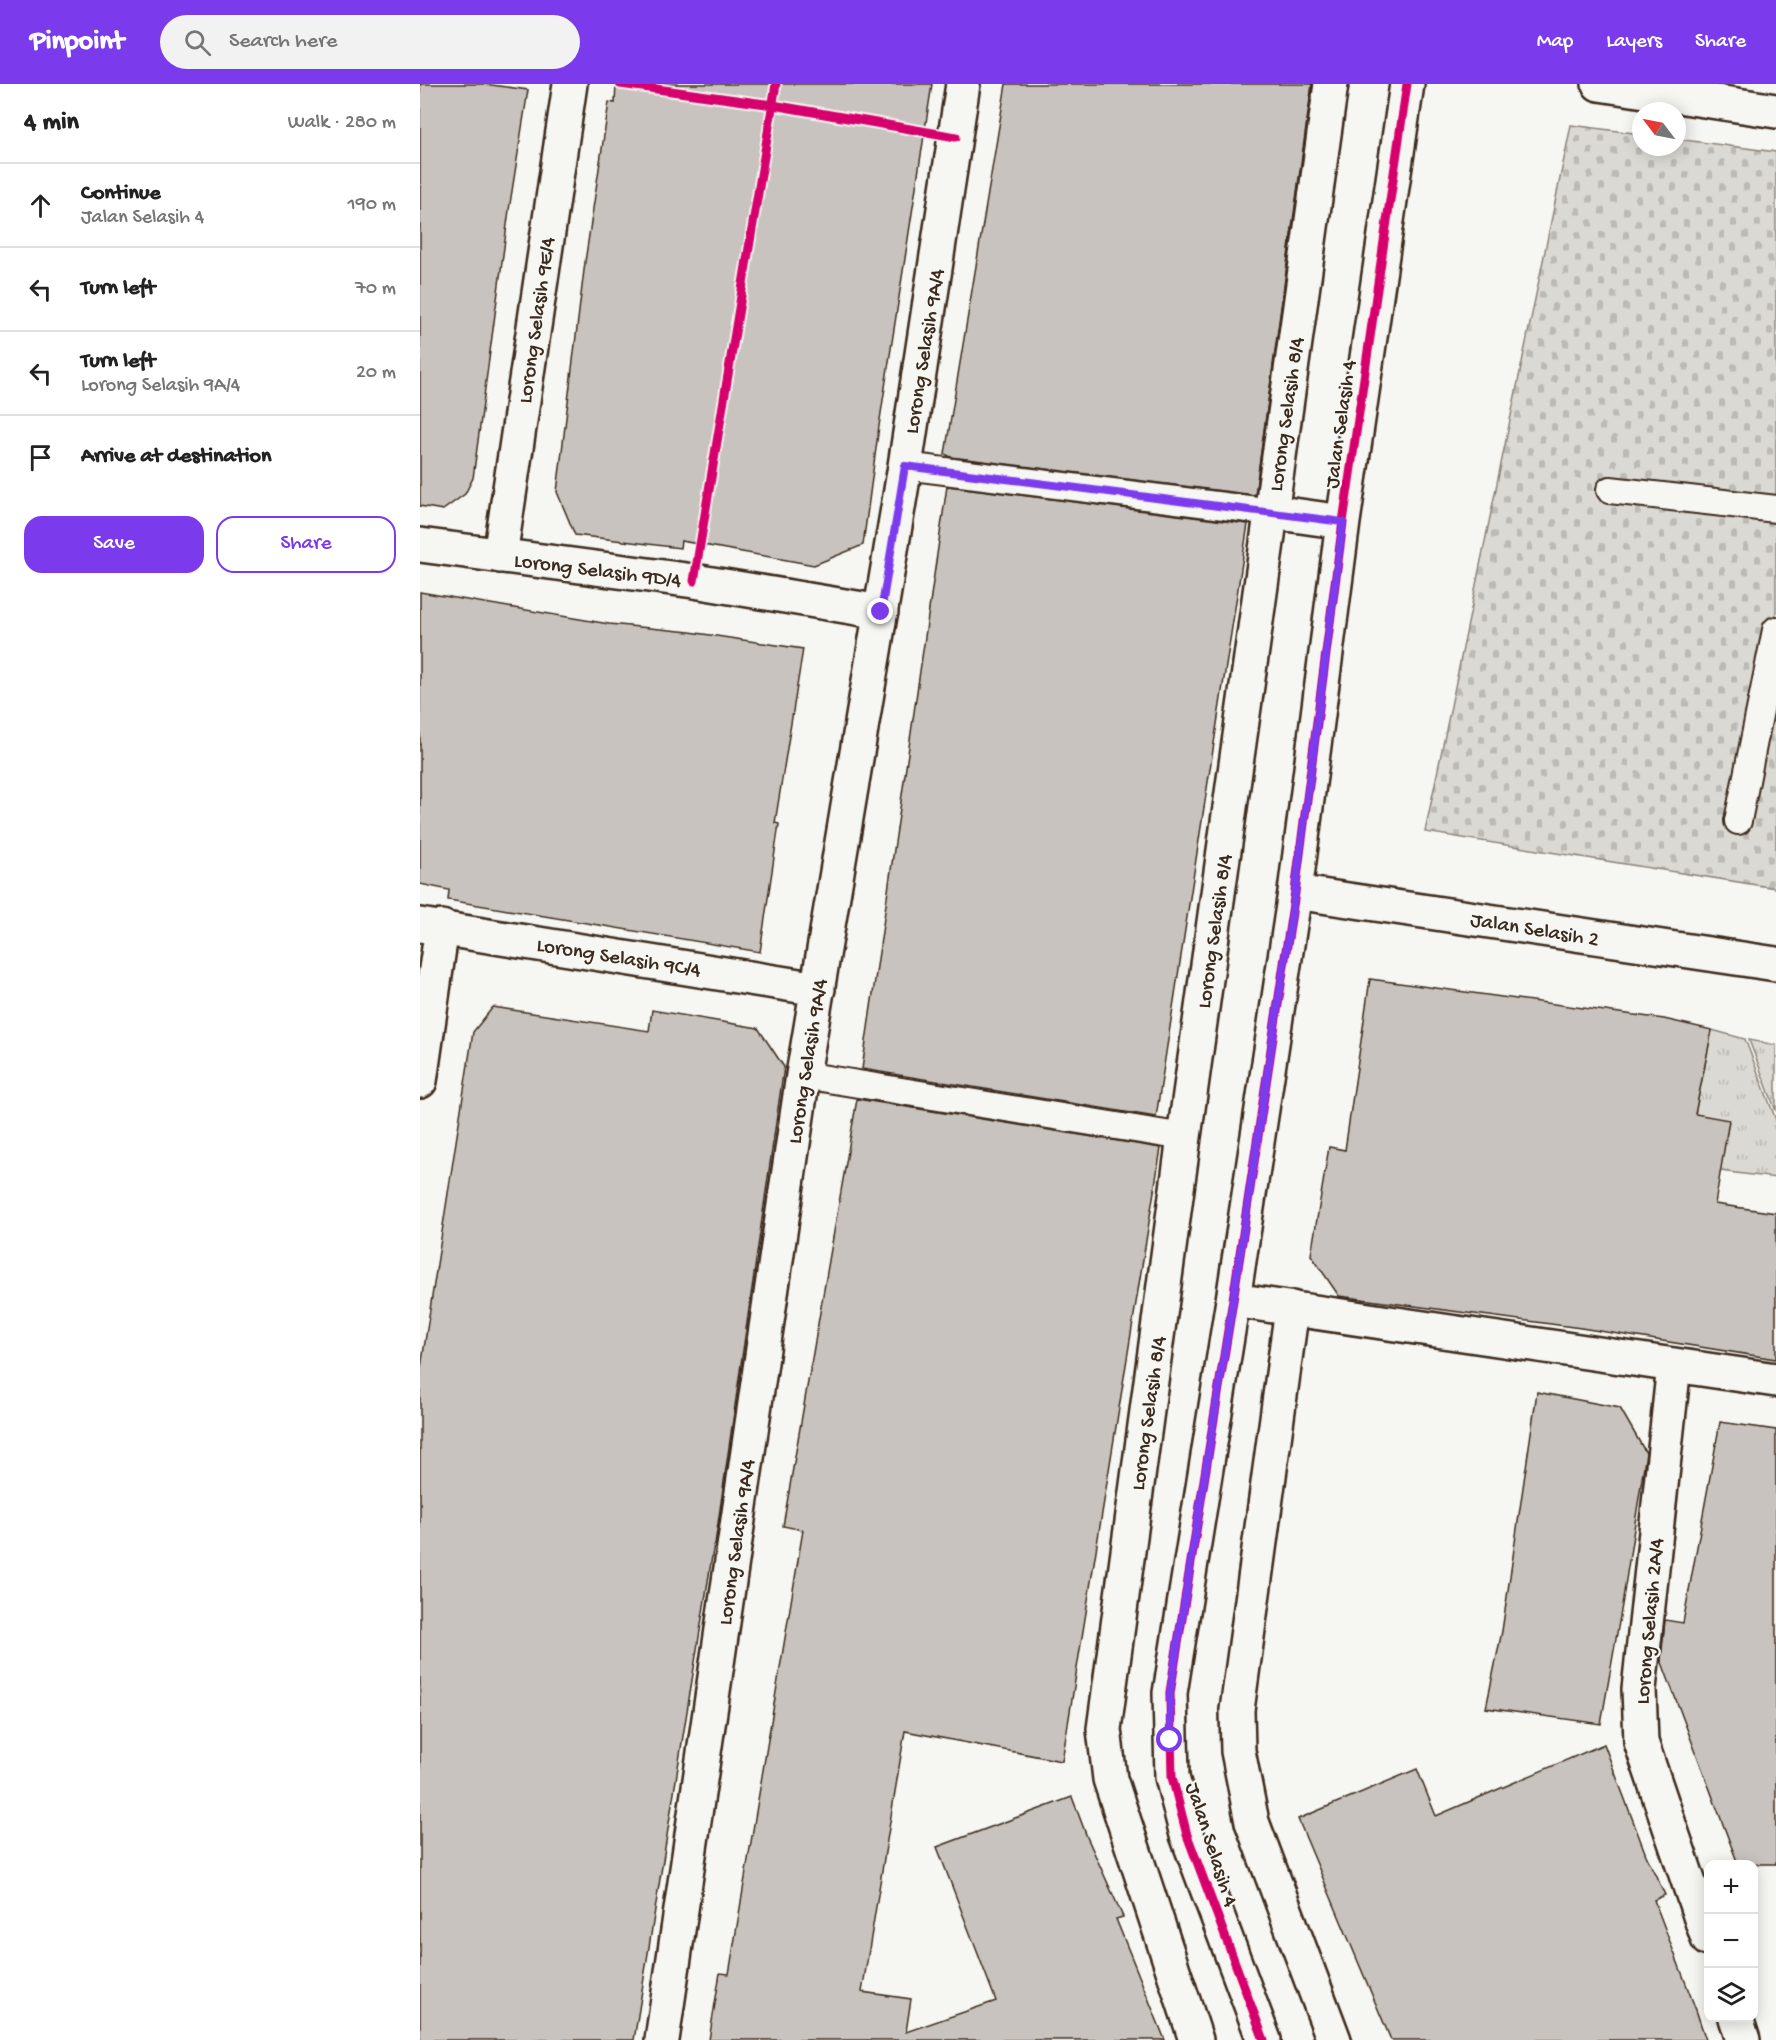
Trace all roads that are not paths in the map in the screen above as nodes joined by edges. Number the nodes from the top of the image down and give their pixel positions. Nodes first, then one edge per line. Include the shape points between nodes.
1 (570, 84) edge
2 (963, 84) edge
3 (1331, 84) edge
4 (1407, 84) edge
5 (1599, 84) edge
6 (1776, 111) edge
7 (905, 466) junction
8 (1610, 490) dead end
9 (1776, 509) edge
10 (1272, 513) junction
11 (1343, 522) junction
12 (420, 545) edge
13 (500, 556) junction
14 (881, 612) junction
15 (1776, 630) edge
16 (1738, 821) dead end
17 (1295, 892) junction
18 (431, 926) edge
19 (1776, 964) edge
20 (818, 989) junction
21 (803, 1075) junction
22 (420, 1080) edge
23 (1184, 1137) junction
24 (1233, 1300) junction
25 (1292, 1308) junction
26 (1674, 1365) junction
27 (1776, 1380) edge
28 (1704, 1927) edge
29 (1737, 2022) edge
30 (662, 2040) edge
31 (1196, 2040) edge
32 (1264, 2040) edge
33 (1334, 2040) edge
34 (1743, 2040) edge

1 - 13 street, Lorong Selasih 9E/4
2 - 7 street, Lorong Selasih 9A/4
3 - 10 street, Lorong Selasih 8/4
4 - 11 street, Jalan Selasih 4
5 - 6 street
7 - 10 lane
7 - 14 street, Lorong Selasih 9A/4
8 - 9 lane
10 - 11 street
10 - 23 street, Lorong Selasih 8/4
11 - 17 street, Jalan Selasih 4
12 - 13 street, Lorong Selasih 9D/4
13 - 14 street, Lorong Selasih 9D/4 via 694,581
14 - 20 street, Lorong Selasih 9A/4
15 - 16 lane
17 - 19 street, Jalan Selasih 2
17 - 24 street, Jalan Selasih 4
18 - 20 street, Lorong Selasih 9C/4
18 - 22 street
20 - 21 street, Lorong Selasih 9A/4
21 - 23 lane
21 - 30 street, Lorong Selasih 9A/4
23 - 31 street, Lorong Selasih 8/4 via 1104,1729 1110,1779
24 - 25 street
24 - 32 street, Jalan Selasih 4 via 1170,1692 1170,1740 1172,1777 1187,1835
25 - 26 street
25 - 33 street via 1237,1710 1238,1750 1252,1822
26 - 27 street
26 - 28 street, Lorong Selasih 2A/4 via 1639,1689 1641,1742
29 - 34 street

